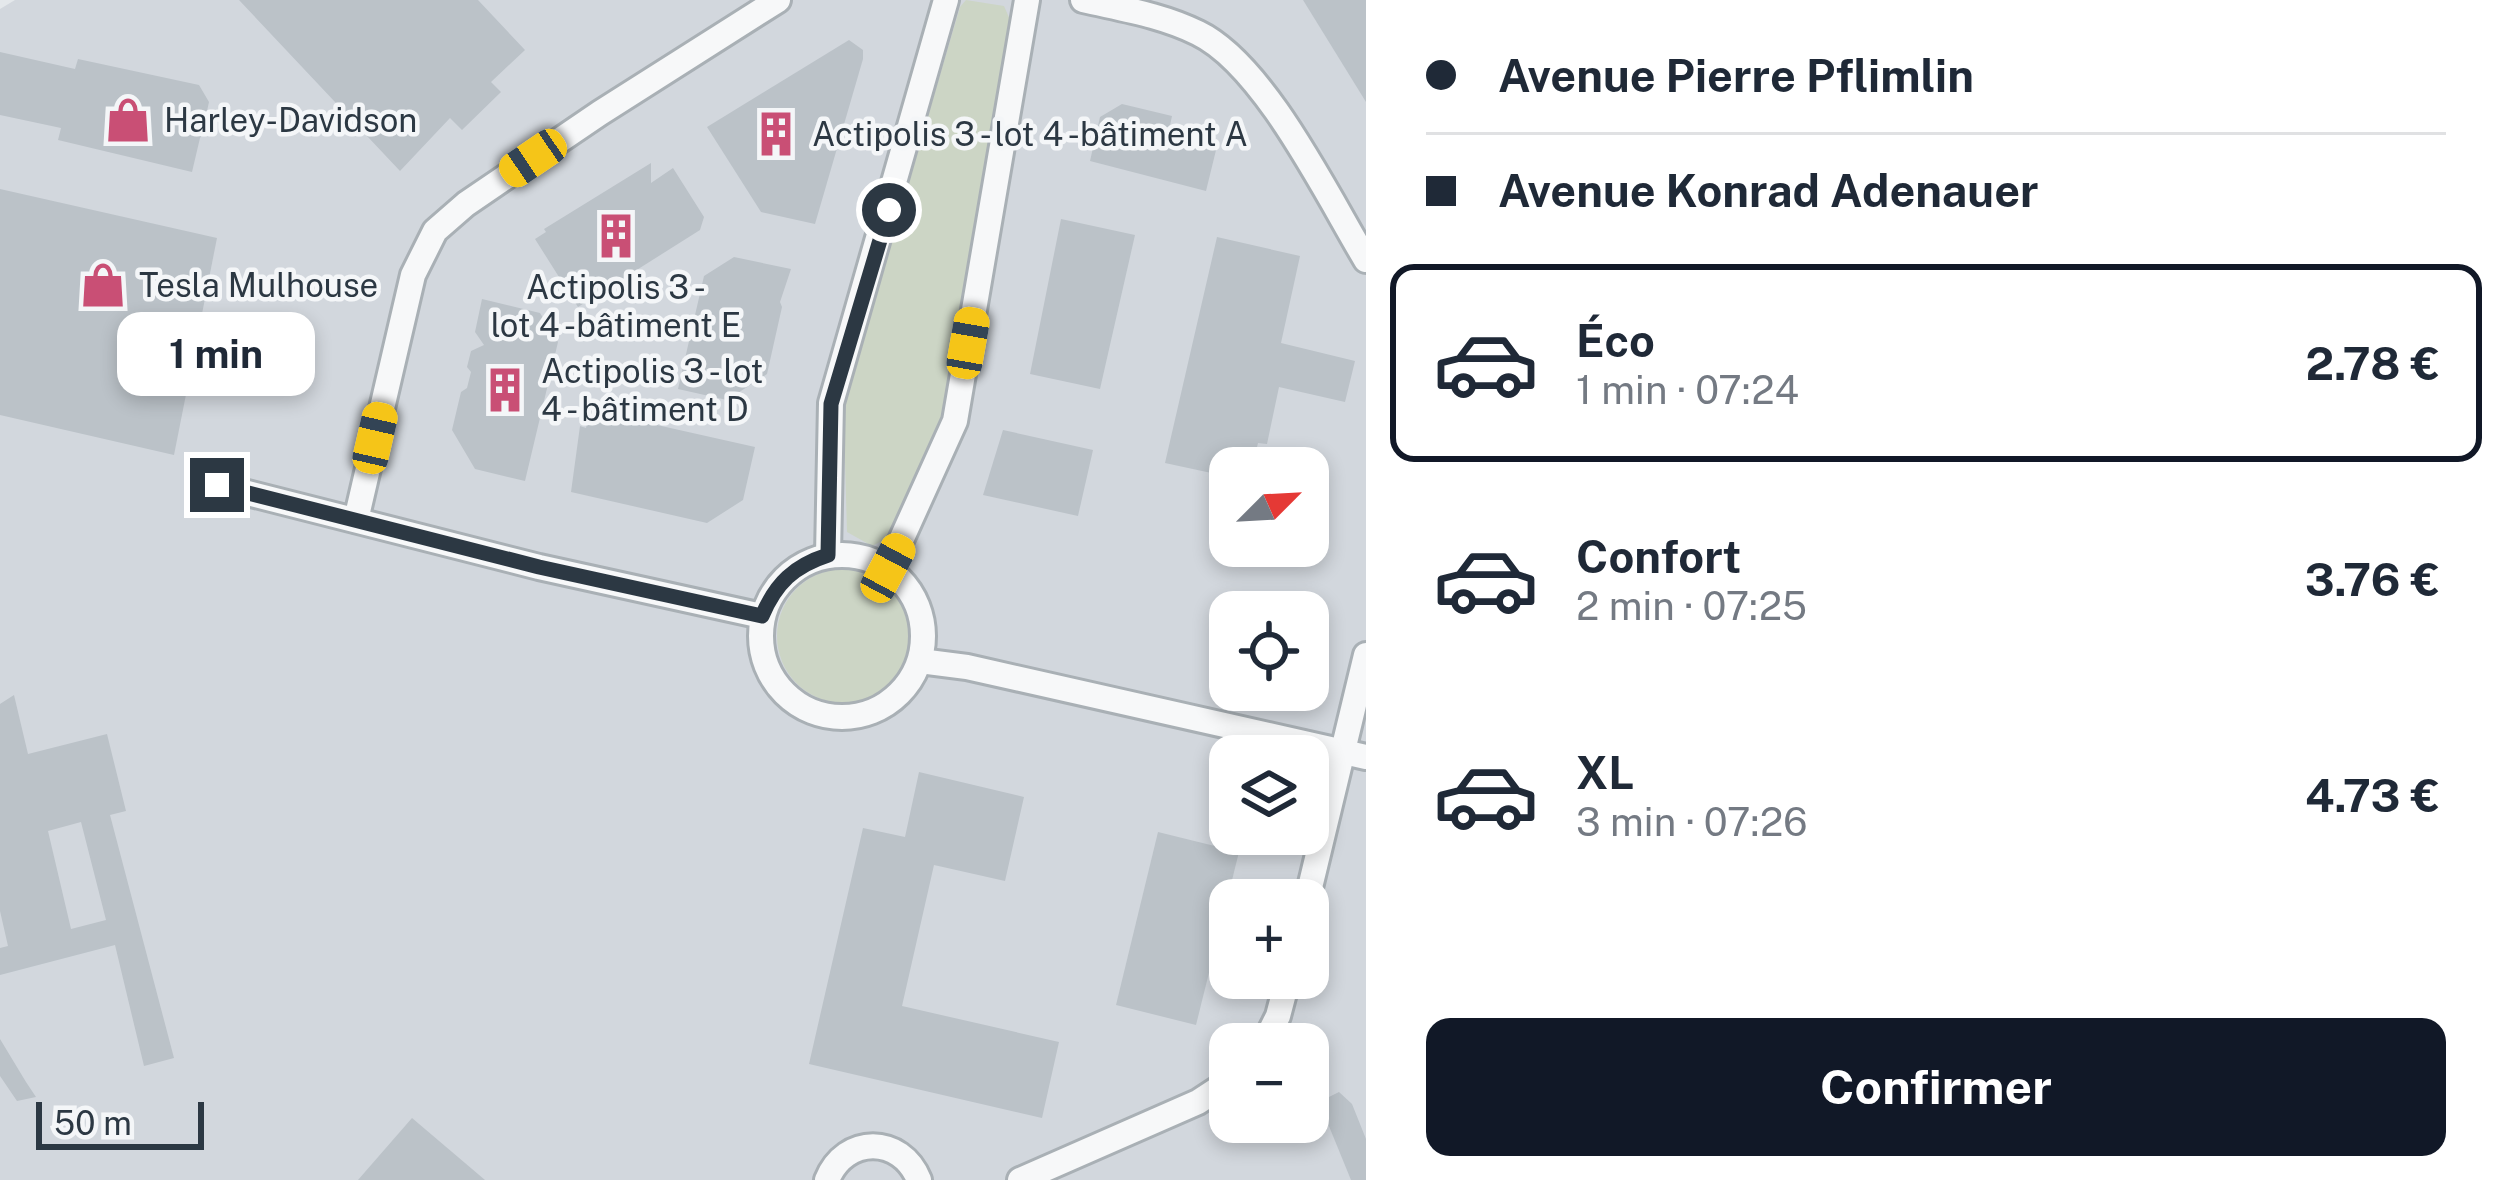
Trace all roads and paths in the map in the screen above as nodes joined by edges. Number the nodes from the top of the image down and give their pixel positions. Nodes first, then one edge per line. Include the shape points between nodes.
1 (778, 0) edge
2 (946, 0) edge
3 (1027, 0) edge
4 (1083, 0) edge
5 (1366, 260) edge
6 (217, 485) dead end
7 (356, 520) junction
8 (828, 555) junction
9 (888, 568) junction
10 (762, 616) junction
11 (1366, 655) edge
12 (920, 661) junction
13 (1355, 754) edge
14 (1314, 879) edge
15 (1209, 1095) edge
16 (826, 1180) edge
17 (919, 1180) edge
18 (1020, 1180) edge

1 - 7 street via 435,231 413,275
2 - 8 street via 831,404
3 - 9 street via 955,421
4 - 5 street via 1159,17 1234,57
6 - 7 street
7 - 10 street
8 - 9 street
8 - 10 street via 786,576
9 - 12 street via 919,609
10 - 12 street via 771,676 813,712 866,714 889,703
11 - 13 street
12 - 13 street
13 - 14 street
15 - 18 street
16 - 17 street via 837,1160 865,1145 896,1150

